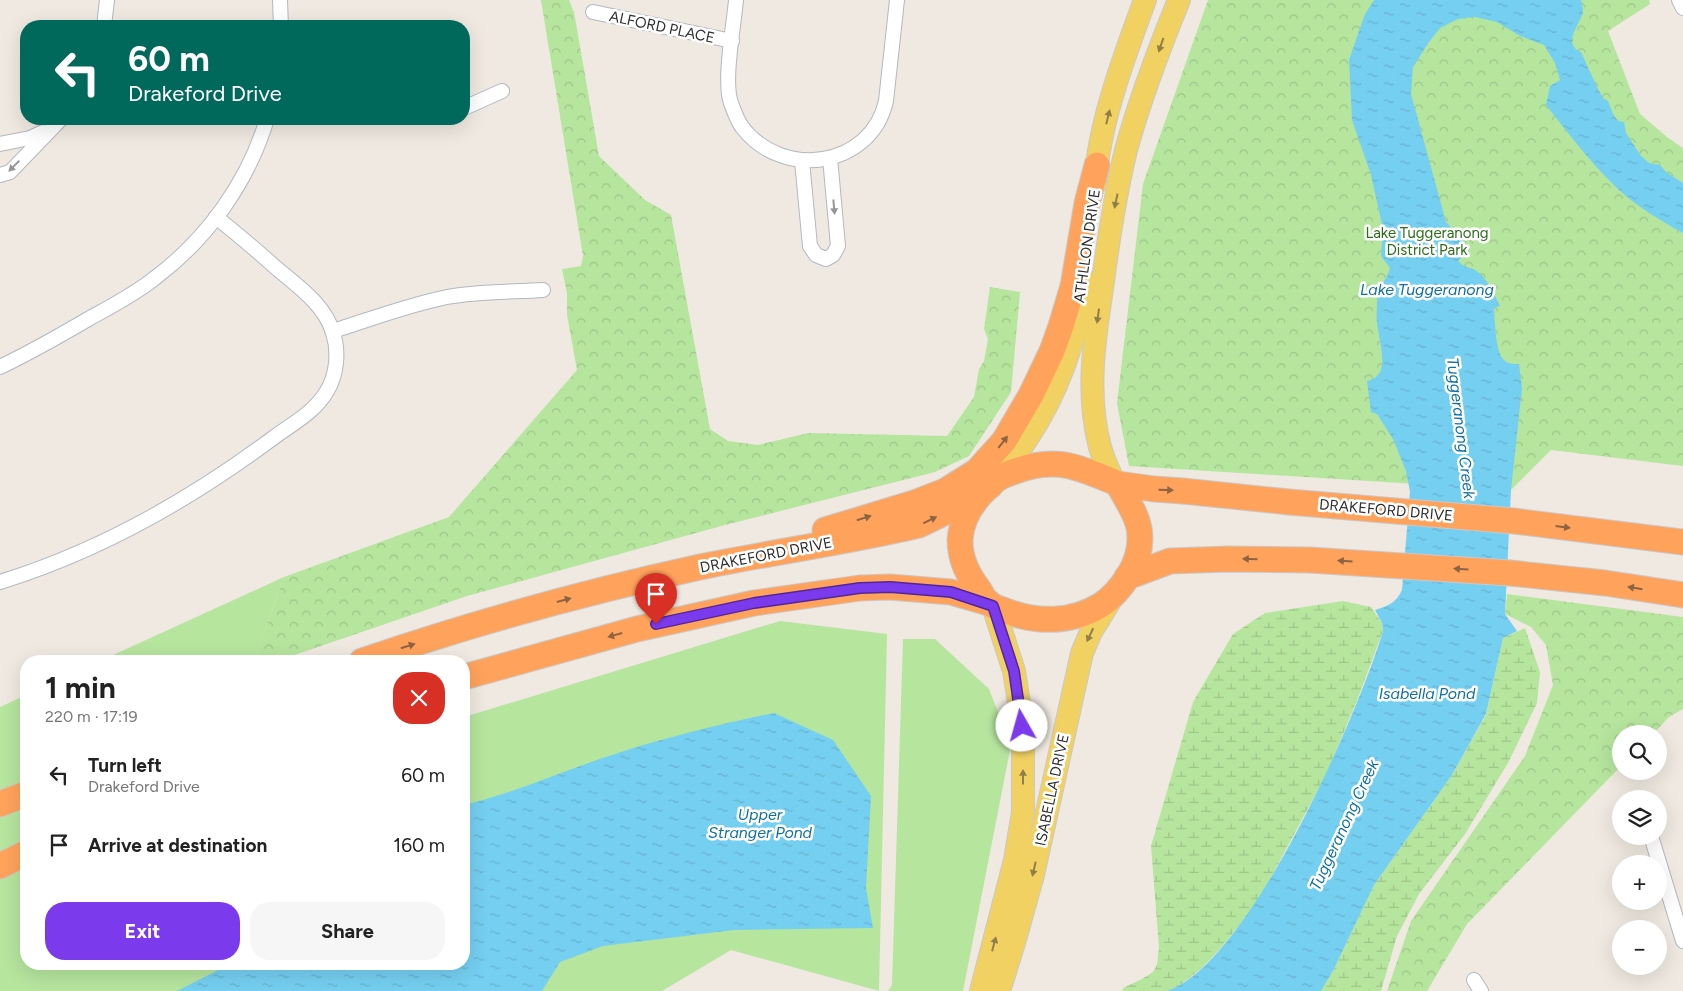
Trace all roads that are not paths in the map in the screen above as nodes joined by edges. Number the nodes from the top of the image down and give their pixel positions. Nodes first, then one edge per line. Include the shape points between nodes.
1 (107, 0) edge
2 (280, 0) edge
3 (736, 0) edge
4 (897, 0) edge
5 (1145, 0) edge
6 (1179, 0) edge
7 (1679, 0) edge
8 (1683, 8) edge
9 (593, 12) dead end
10 (105, 20) edge
11 (281, 20) edge
12 (732, 41) junction
13 (502, 91) dead end
14 (470, 105) edge
15 (53, 125) edge
16 (54, 125) edge
17 (265, 125) edge
18 (0, 144) edge
19 (830, 158) junction
20 (802, 161) junction
21 (1097, 164) junction
22 (0, 174) edge
23 (216, 216) junction
24 (543, 290) dead end
25 (333, 331) junction
26 (0, 367) edge
27 (994, 482) junction
28 (1116, 483) junction
29 (1683, 542) edge
30 (701, 567) junction
31 (0, 582) edge
32 (1121, 585) junction
33 (1683, 595) edge
34 (991, 604) junction
35 (380, 655) edge
36 (470, 676) edge
37 (20, 796) edge
38 (0, 804) edge
39 (1654, 845) edge
40 (20, 857) edge
41 (0, 866) edge
42 (1683, 941) edge
43 (981, 991) edge
44 (999, 991) edge

1 - 10 street
2 - 11 street
3 - 12 street
4 - 19 street via 883,111 874,130 860,145
21 -> 5 main road, ATHLLON DRIVE via 1112,99
6 -> 28 main road, ATHLLON DRIVE via 1144,92 1126,151 1097,320 1092,363 1094,411 1100,447
7 - 8 street
9 - 12 street, ALFORD PLACE
12 - 20 street via 728,91 743,128 777,154
13 - 14 street
15 - 18 street via 30,138
16 -> 22 street via 10,172
17 - 23 street via 246,172
19 - 20 street
19 -> 20 street via 838,246 826,259 816,255 810,246
21 - 27 main road, ATHLLON DRIVE via 1077,322 1062,372 1038,423
30 -> 21 highway via 727,554 832,528 916,502 945,491 977,471 990,458 1027,403 1052,351 1073,286
23 - 25 street via 311,298
23 - 26 street via 188,250 155,278 118,303
24 - 25 street via 447,297
25 - 31 street via 336,363 331,383 314,408 247,457 163,511 103,542
27 - 28 highway via 1026,467 1049,464 1084,469
30 -> 27 highway, DRAKEFORD DRIVE via 919,525 952,509
27 - 34 highway via 977,499 960,534 963,563
28 -> 29 highway, DRAKEFORD DRIVE via 1514,521
28 - 32 highway via 1135,516 1140,536 1136,563
35 -> 30 highway, DRAKEFORD DRIVE via 481,622
33 -> 32 highway via 1510,573 1310,560 1170,561
32 - 34 highway via 1093,609 1057,620 1015,614
32 -> 44 main road, ISABELLA DRIVE via 1090,632 1082,653 1033,875
34 -> 36 highway via 951,592 860,588 754,603 637,629
43 -> 34 main road, ISABELLA DRIVE via 1015,860 1023,812 1020,709 1014,671
37 - 38 highway
39 - 42 street
40 - 41 highway

